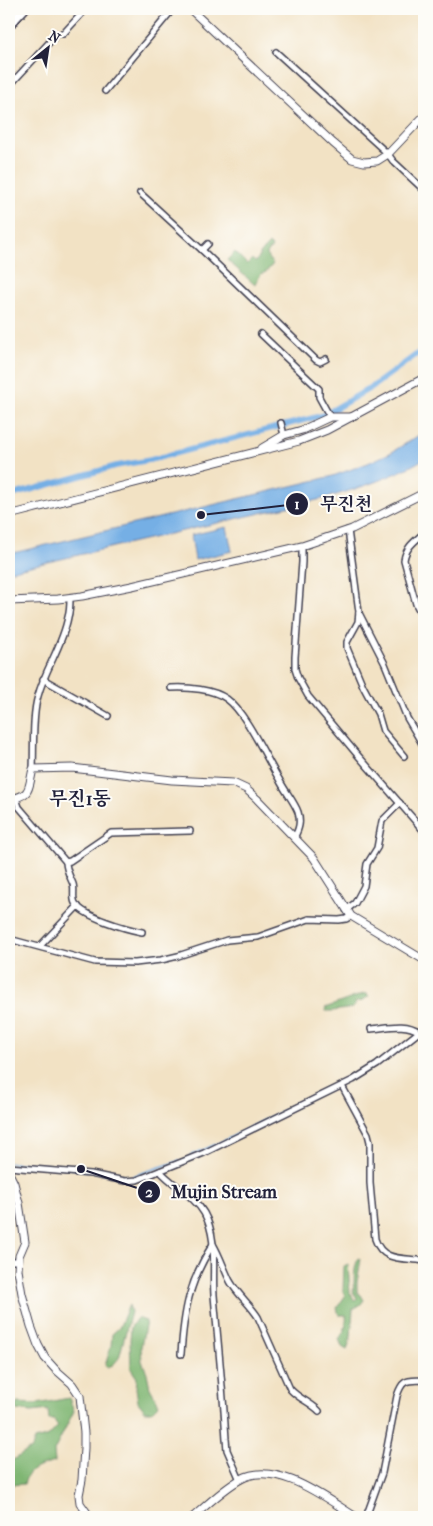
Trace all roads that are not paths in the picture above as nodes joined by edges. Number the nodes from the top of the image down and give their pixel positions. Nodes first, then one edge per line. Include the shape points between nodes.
1 (24, 9) edge
2 (86, 9) edge
3 (173, 9) edge
4 (190, 9) edge
5 (9, 25) edge
6 (276, 52) dead end
7 (9, 86) edge
8 (105, 91) dead end
9 (424, 116) edge
10 (388, 154) junction
11 (424, 190) edge
12 (140, 193) dead end
13 (208, 244) dead end
14 (202, 250) junction
15 (261, 334) dead end
16 (326, 360) dead end
17 (424, 378) edge
18 (329, 414) junction
19 (354, 417) junction
20 (281, 423) dead end
21 (284, 433) junction
22 (255, 452) junction
23 (424, 493) edge
24 (9, 515) edge
25 (348, 530) junction
26 (424, 533) edge
27 (302, 546) junction
28 (70, 598) junction
29 (9, 601) edge
30 (359, 612) junction
31 (424, 619) edge
32 (43, 679) junction
33 (171, 688) dead end
34 (108, 716) dead end
35 (424, 747) edge
36 (404, 756) dead end
37 (33, 769) junction
38 (12, 799) edge
39 (400, 803) junction
40 (190, 830) dead end
41 (424, 831) edge
42 (294, 838) junction
43 (66, 862) junction
44 (78, 906) junction
45 (346, 910) junction
46 (351, 916) junction
47 (142, 932) dead end
48 (9, 939) edge
49 (40, 946) junction
50 (424, 960) edge
51 (424, 1028) edge
52 (371, 1029) dead end
53 (419, 1032) junction
54 (342, 1086) junction
55 (9, 1167) edge
56 (160, 1172) junction
57 (9, 1173) edge
58 (213, 1244) junction
59 (9, 1261) edge
60 (18, 1261) junction
61 (424, 1262) edge
62 (181, 1354) dead end
63 (424, 1380) edge
64 (319, 1411) dead end
65 (240, 1480) junction
66 (90, 1517) edge
67 (193, 1517) edge
68 (356, 1517) edge
69 (366, 1517) edge

1 - 5 main road
2 - 7 street via 63,34 56,34
3 - 8 street
4 - 10 street via 352,159 377,161
6 - 10 street
9 - 10 street
10 - 11 street
12 - 14 street
13 - 14 street
14 - 16 street via 316,360
15 - 18 street via 319,389 319,397
17 - 19 street
18 - 19 street
18 - 21 street via 302,430
19 - 22 street via 299,441
20 - 21 street
21 - 22 street
22 - 24 street
23 - 25 street
25 - 27 street
25 - 30 street
26 - 31 street via 408,547 404,560 416,604
27 - 28 street
27 - 39 street via 295,656 298,678 308,696
28 - 29 street
28 - 32 street via 67,624
30 - 35 street via 407,718
30 - 36 street via 358,622 346,642 347,648 383,731
32 - 34 street
32 - 37 street via 36,703
33 - 42 street via 218,694 235,706 297,810 299,827
37 - 38 street via 26,794
37 - 42 street via 72,768 172,780 234,783 246,789
38 - 43 street
39 - 41 street
39 - 45 street via 382,821 377,848 367,864 364,886
40 - 43 street via 111,833
42 - 45 street via 314,858
43 - 44 street
44 - 47 street via 109,923
44 - 49 street
45 - 46 street
46 - 49 street via 339,920 309,919 258,937 227,940 178,956 134,963 83,960
46 - 50 street
48 - 49 street
51 - 53 street
52 - 53 street via 405,1026
53 - 54 street via 377,1066
54 - 56 street
54 - 61 street via 370,1142 371,1192 378,1247 395,1258
55 - 56 street via 91,1174 124,1181
56 - 58 street via 198,1204
57 - 60 street via 19,1203 25,1242
58 - 62 street via 191,1289 183,1322
58 - 64 street via 231,1282 258,1317 290,1389
58 - 65 street via 227,1450
59 - 60 street
60 - 66 street via 22,1294 38,1345 45,1358 80,1396 84,1448 79,1495 80,1503
63 - 69 street via 408,1381 401,1386 382,1473
65 - 67 street
65 - 68 street via 259,1474 288,1478

